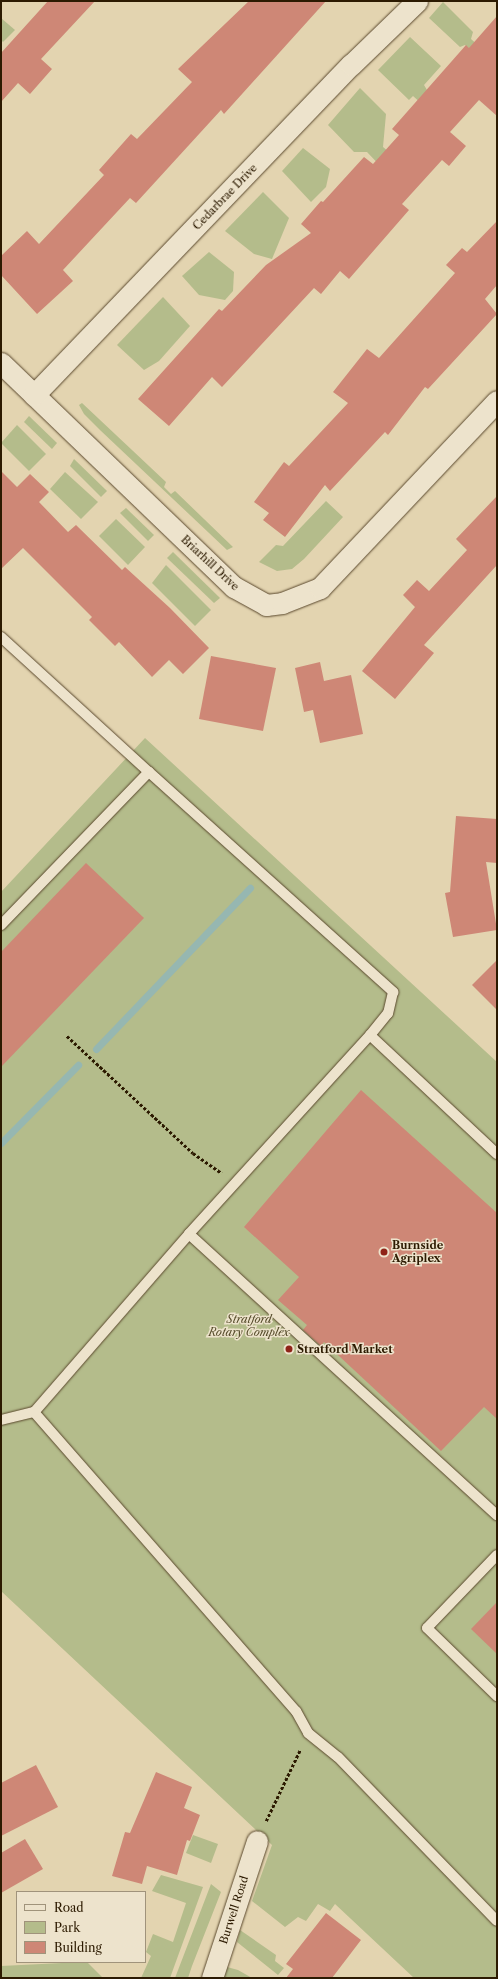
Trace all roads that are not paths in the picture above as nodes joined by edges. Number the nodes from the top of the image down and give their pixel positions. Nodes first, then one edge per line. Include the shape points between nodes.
1 (417, 1) edge
2 (1, 363) edge
3 (34, 395) junction
4 (497, 401) edge
5 (1, 637) edge
6 (149, 772) junction
7 (1, 925) edge
8 (370, 1035) junction
9 (497, 1154) edge
10 (189, 1234) junction
11 (34, 1412) junction
12 (1, 1420) edge
13 (497, 1515) edge
14 (497, 1555) edge
15 (497, 1696) edge
16 (257, 1842) road end
17 (497, 1921) edge
18 (212, 1978) edge

1 - 3 street, Cedarbrae Drive via 351,65
2 - 3 street, Briarhill Drive
3 - 4 street, Briarhill Drive via 234,587 266,605 282,603 320,588
5 - 6 lane
6 - 7 lane
6 - 8 lane via 393,992 388,1013
8 - 9 lane
8 - 10 lane
10 - 11 lane
10 - 13 lane
11 - 12 lane
11 - 17 lane via 296,1711 308,1733 338,1757
14 - 15 lane via 427,1628
16 - 18 street, Burwell Road

